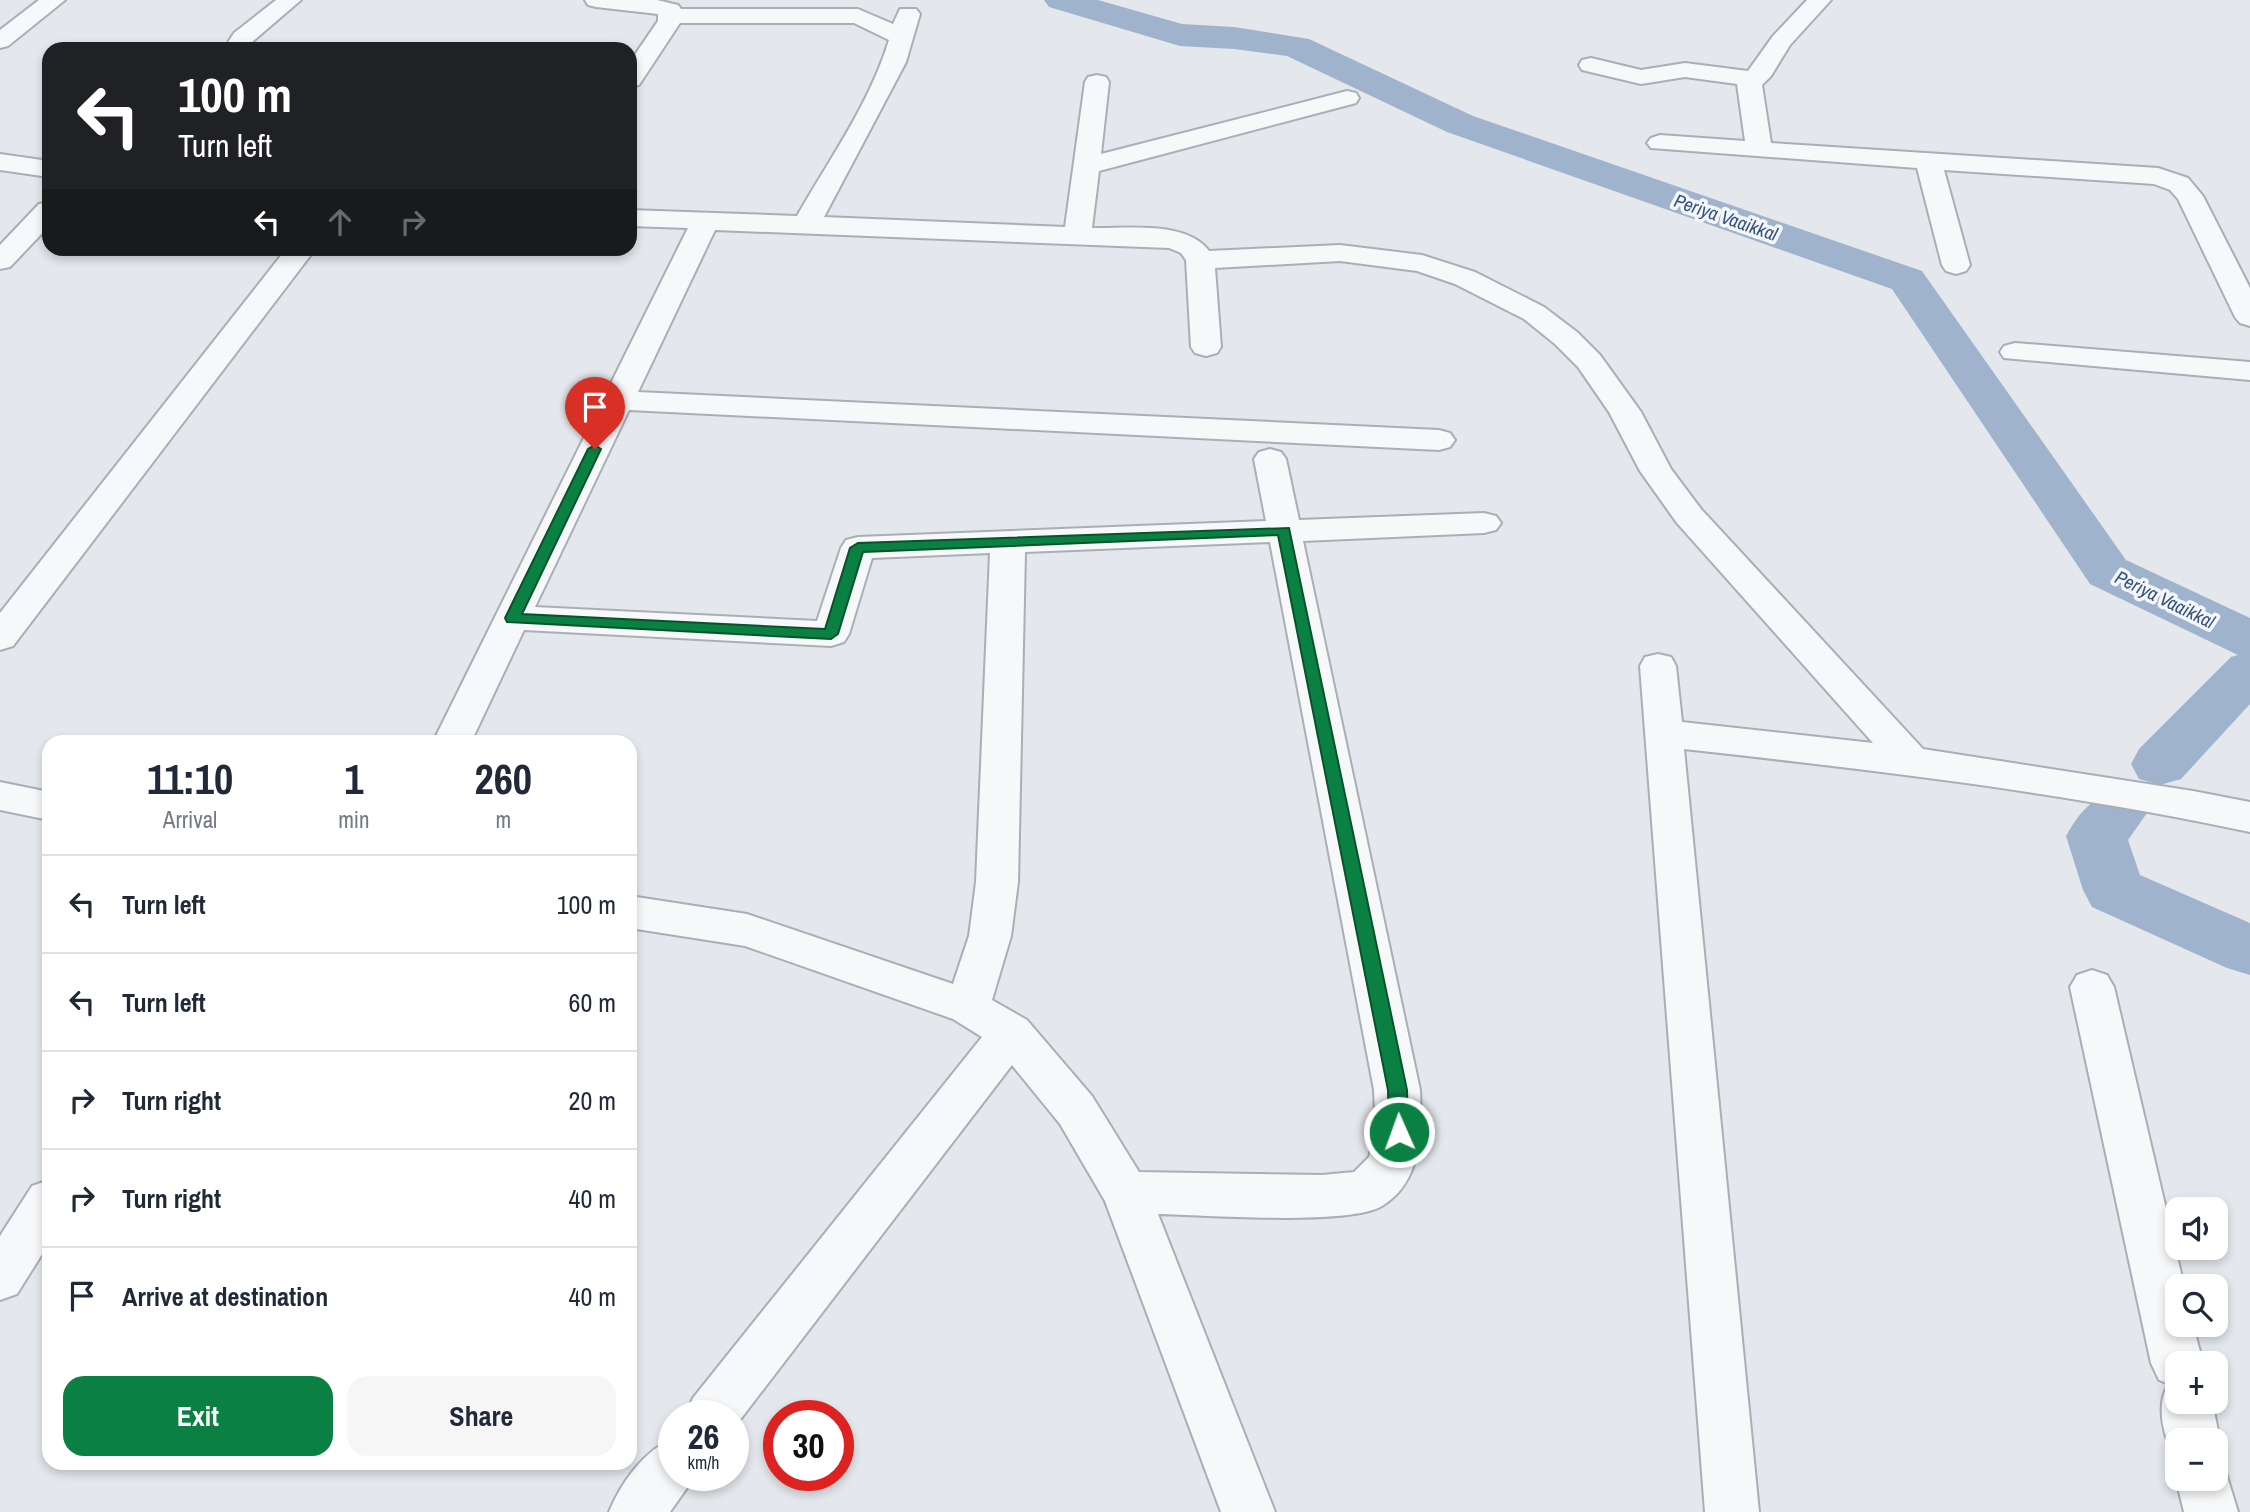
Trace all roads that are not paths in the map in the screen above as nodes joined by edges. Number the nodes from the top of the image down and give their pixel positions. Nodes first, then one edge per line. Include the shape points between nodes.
1 (54, 0) edge
2 (290, 0) edge
3 (596, 0) edge
4 (1820, 0) edge
5 (672, 16) junction
6 (0, 41) edge
7 (240, 42) edge
8 (1591, 65) dead end
9 (637, 69) edge
10 (1754, 79) junction
11 (1097, 82) dead end
12 (1347, 98) dead end
13 (1660, 143) dead end
14 (1759, 150) junction
15 (1928, 161) junction
16 (0, 162) edge
17 (1086, 166) junction
18 (42, 168) edge
19 (42, 217) edge
20 (637, 218) edge
21 (705, 221) junction
22 (806, 225) junction
23 (1077, 237) junction
24 (296, 256) edge
25 (1200, 260) junction
26 (0, 261) edge
27 (1956, 265) dead end
28 (2250, 317) edge
29 (1206, 347) dead end
30 (2015, 352) dead end
31 (2250, 371) edge
32 (618, 400) junction
33 (1439, 439) dead end
34 (1270, 460) dead end
35 (1484, 523) dead end
36 (1284, 531) junction
37 (1008, 542) junction
38 (512, 618) junction
39 (0, 638) edge
40 (1658, 666) dead end
41 (1663, 733) junction
42 (455, 735) edge
43 (1911, 761) junction
44 (0, 796) edge
45 (42, 805) edge
46 (2250, 817) edge
47 (637, 913) edge
48 (2092, 987) dead end
49 (968, 1006) junction
50 (1010, 1033) junction
51 (1126, 1193) junction
52 (42, 1212) edge
53 (0, 1278) edge
54 (2174, 1351) edge
55 (723, 1400) edge
56 (658, 1484) edge
57 (2206, 1491) edge
58 (636, 1512) edge
59 (1248, 1512) edge
60 (1732, 1512) edge
61 (2211, 1512) edge

1 - 6 street
2 - 7 street
3 - 5 street via 662,6
4 - 10 street via 1781,41
5 - 9 street
5 - 22 street via 858,16 904,26 894,62 871,109
8 - 10 street via 1641,77 1685,71
10 - 14 street via 1749,83
11 - 17 street
12 - 17 street
13 - 14 street
14 - 15 street
15 - 27 street
15 - 28 street via 2158,176 2179,184 2190,196
16 - 18 street
17 - 23 street
19 - 26 street
20 - 21 street
21 - 22 street
21 - 32 street
22 - 23 street
23 - 25 street via 1176,241 1196,251
24 - 39 street
25 - 29 street
25 - 43 street via 1340,253 1422,262 1534,313 1589,361 1689,516
30 - 31 street
32 - 33 street
32 - 38 street
34 - 36 street
35 - 36 street
36 - 37 street
36 - 51 street via 1397,1090 1399,1132 1390,1167 1366,1191 1322,1196
37 - 38 street via 858,548 831,634
37 - 49 street via 998,882 989,936
38 - 42 street
40 - 41 street
41 - 43 street
41 - 60 street
43 - 46 street
44 - 45 street
47 - 49 street via 747,930
48 - 54 street
49 - 50 street
50 - 51 street via 1076,1110
50 - 55 street
51 - 59 street
52 - 53 street
56 - 58 street
57 - 61 street

